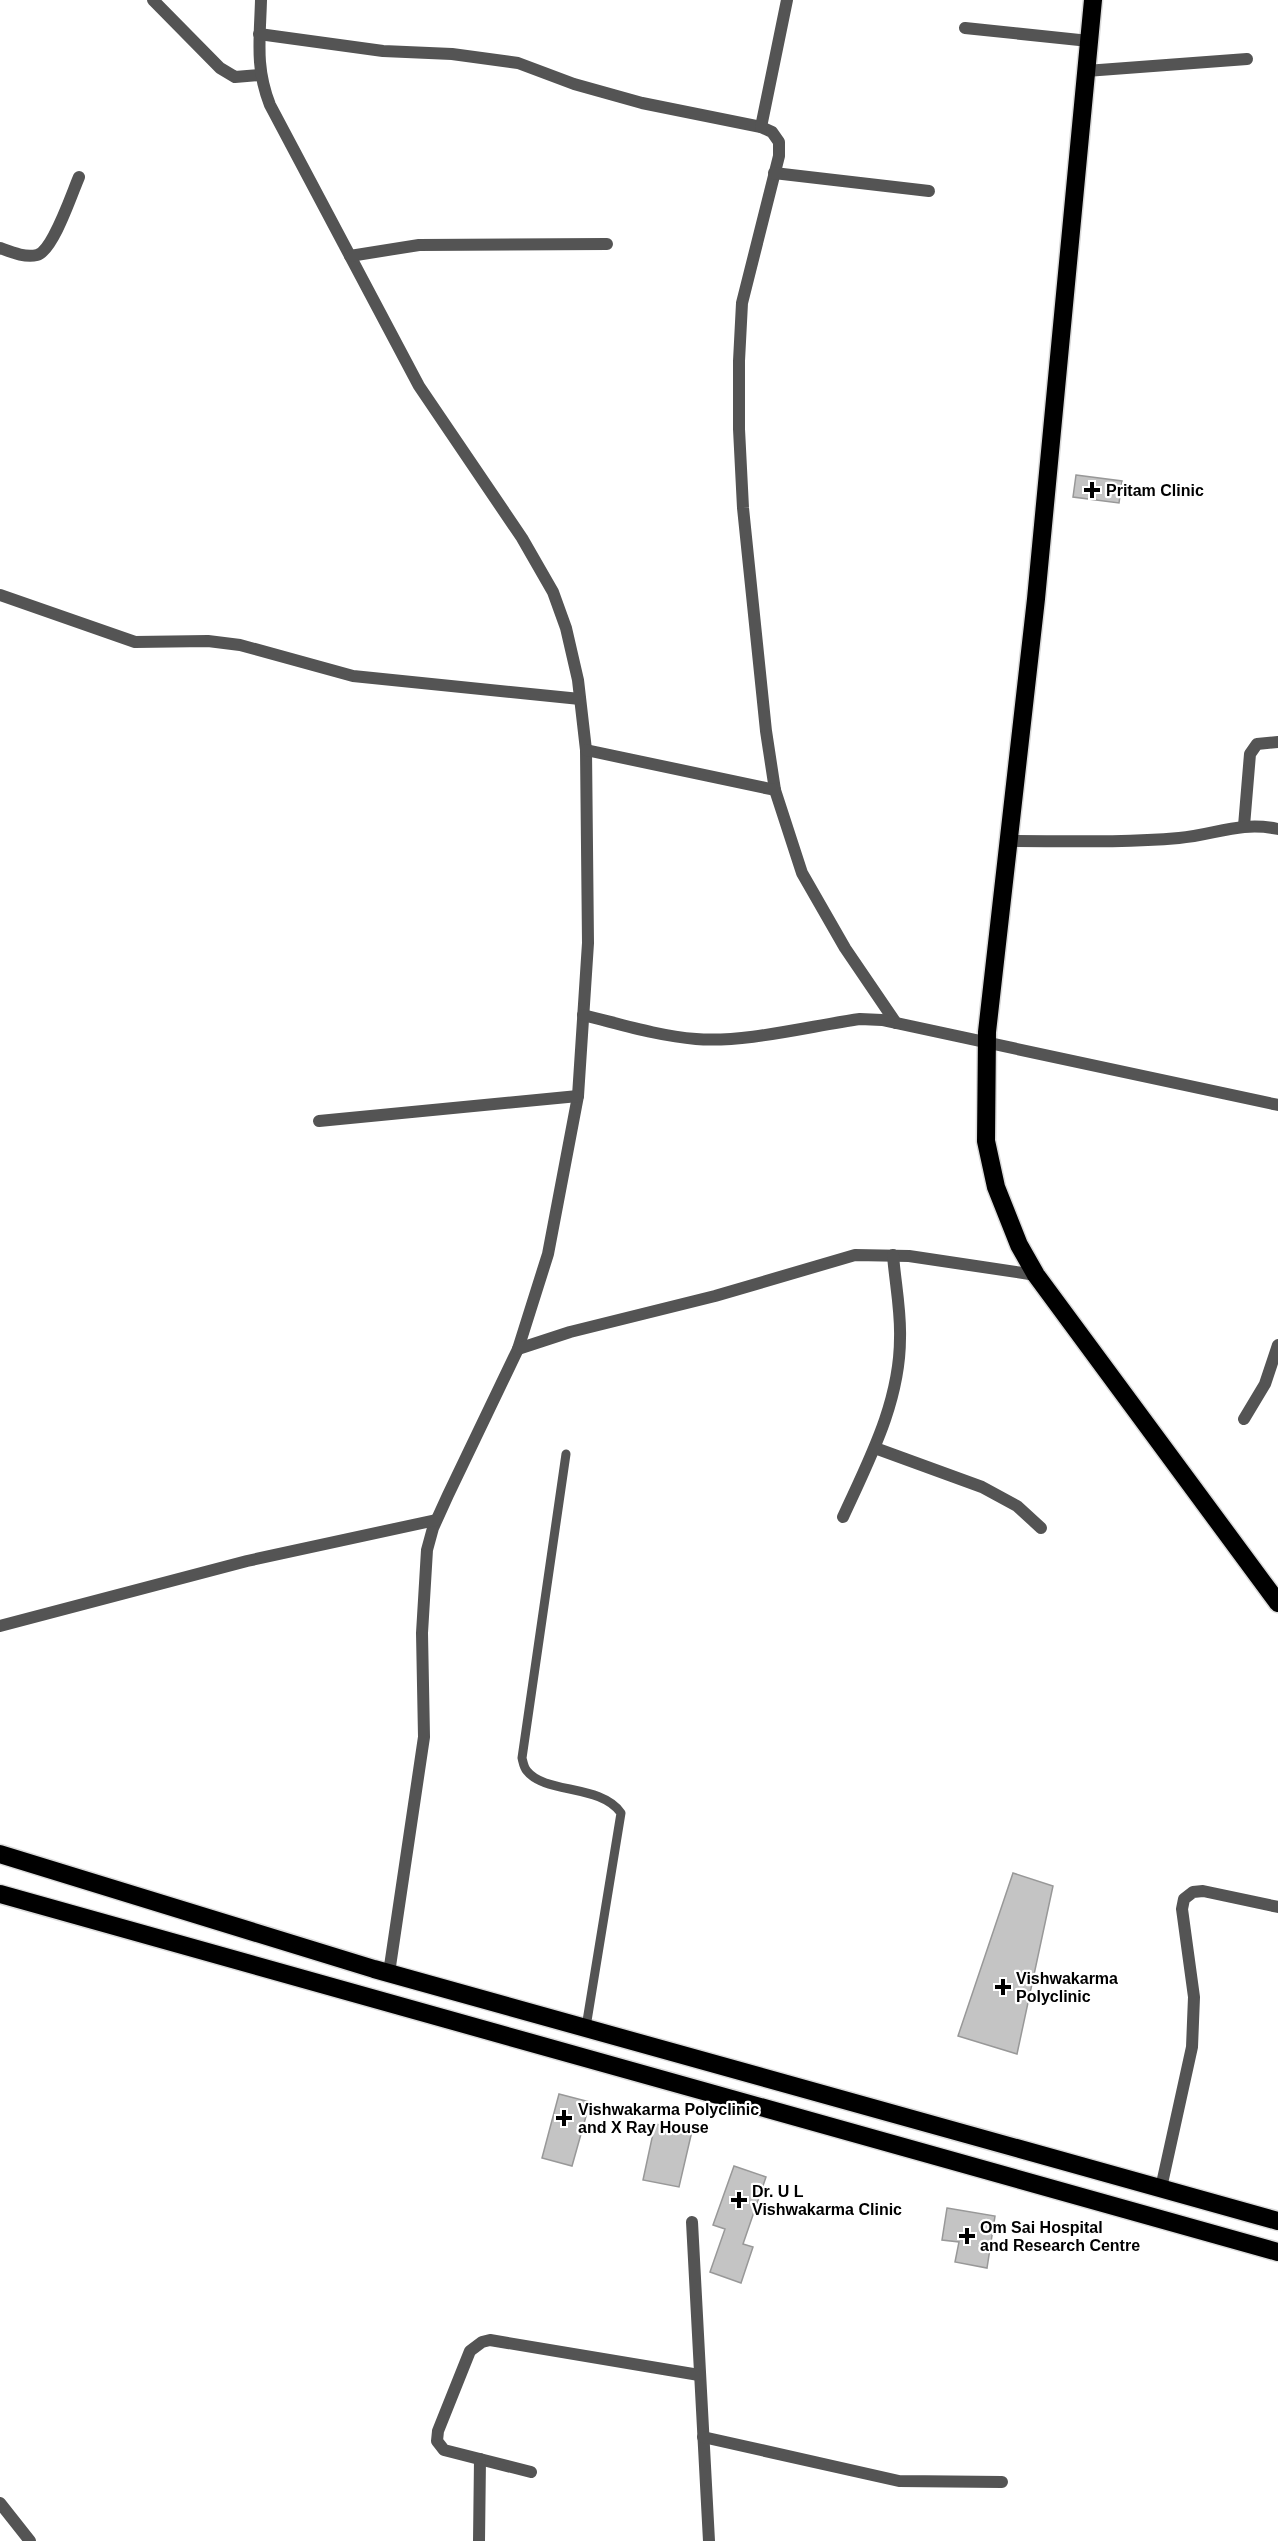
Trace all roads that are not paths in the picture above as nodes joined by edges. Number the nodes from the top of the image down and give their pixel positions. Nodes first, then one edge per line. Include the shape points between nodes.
1 (153, 0) edge
2 (261, 0) edge
3 (787, 0) edge
4 (1093, 0) edge
5 (965, 28) dead end
6 (260, 34) junction
7 (1089, 40) junction
8 (1247, 59) dead end
9 (1086, 71) junction
10 (260, 75) junction
11 (761, 127) junction
12 (774, 173) junction
13 (79, 177) dead end
14 (929, 191) dead end
15 (607, 244) dead end
16 (0, 248) edge
17 (350, 256) junction
18 (0, 595) edge
19 (580, 699) junction
20 (1278, 742) edge
21 (586, 750) junction
22 (775, 790) junction
23 (1244, 826) junction
24 (1278, 829) edge
25 (1009, 841) junction
26 (583, 1015) junction
27 (896, 1023) junction
28 (987, 1041) junction
29 (578, 1096) junction
30 (1278, 1105) edge
31 (319, 1121) dead end
32 (892, 1255) junction
33 (1036, 1275) junction
34 (1278, 1345) edge
35 (518, 1349) junction
36 (1244, 1419) dead end
37 (875, 1448) junction
38 (566, 1454) dead end
39 (843, 1517) dead end
40 (436, 1520) junction
41 (1041, 1527) dead end
42 (1278, 1603) edge
43 (0, 1626) edge
44 (0, 1854) edge
45 (0, 1894) edge
46 (1278, 1907) edge
47 (389, 1973) junction
48 (586, 2027) junction
49 (1161, 2188) junction
50 (1278, 2221) edge
51 (692, 2222) dead end
52 (1278, 2252) edge
53 (699, 2375) junction
54 (703, 2437) junction
55 (480, 2459) junction
56 (531, 2472) dead end
57 (1002, 2482) dead end
58 (0, 2503) edge
59 (30, 2541) edge
60 (479, 2541) edge
61 (709, 2541) edge

1 - 10 street via 220,68 235,77
2 - 6 street
3 - 11 street
4 - 7 highway
5 - 7 street
6 - 10 street
6 - 11 street via 383,51 452,54 518,63 574,84 642,102
7 - 9 highway
8 - 9 street
9 - 25 highway
10 - 17 street via 270,105
11 - 12 street via 772,132 779,142
12 - 14 street
12 - 22 street via 742,303 739,429 743,508
13 - 16 street via 48,247 38,255
15 - 17 street via 419,245
17 - 19 street via 419,386 522,538 553,592 566,628
18 - 19 street via 135,642 208,641 240,645 353,676
19 - 21 street
20 - 23 street via 1257,744 1250,754
21 - 22 street
21 - 26 street via 588,943
22 - 27 street via 802,873 845,948
23 - 24 street
23 - 25 street via 1152,840
25 - 28 highway
26 - 27 street via 698,1039 730,1039 860,1019
26 - 29 street
27 - 28 street
28 - 30 street
28 - 33 highway via 986,1141 996,1187 1019,1245
29 - 31 street
29 - 35 street via 548,1254
32 - 33 street
32 - 35 street via 872,1253 835,1259
32 - 37 street via 901,1336 899,1362
33 - 42 highway
34 - 36 street via 1265,1384
35 - 40 street
37 - 39 street
37 - 41 street via 982,1487 1017,1506
38 - 48 lane via 522,1758 526,1771 537,1779 605,1799 621,1813
40 - 43 street via 247,1561
40 - 47 street via 424,1578 424,1737
44 - 47 highway
45 - 52 highway
46 - 49 street via 1203,1891 1184,1899 1182,1909 1194,1997 1192,2047
47 - 48 highway
48 - 49 highway
49 - 50 highway
51 - 53 street
53 - 54 street
53 - 55 street via 490,2340 482,2342 470,2351 437,2440 444,2450
54 - 57 street via 899,2481
54 - 61 street
55 - 56 street
55 - 60 street
58 - 59 street

